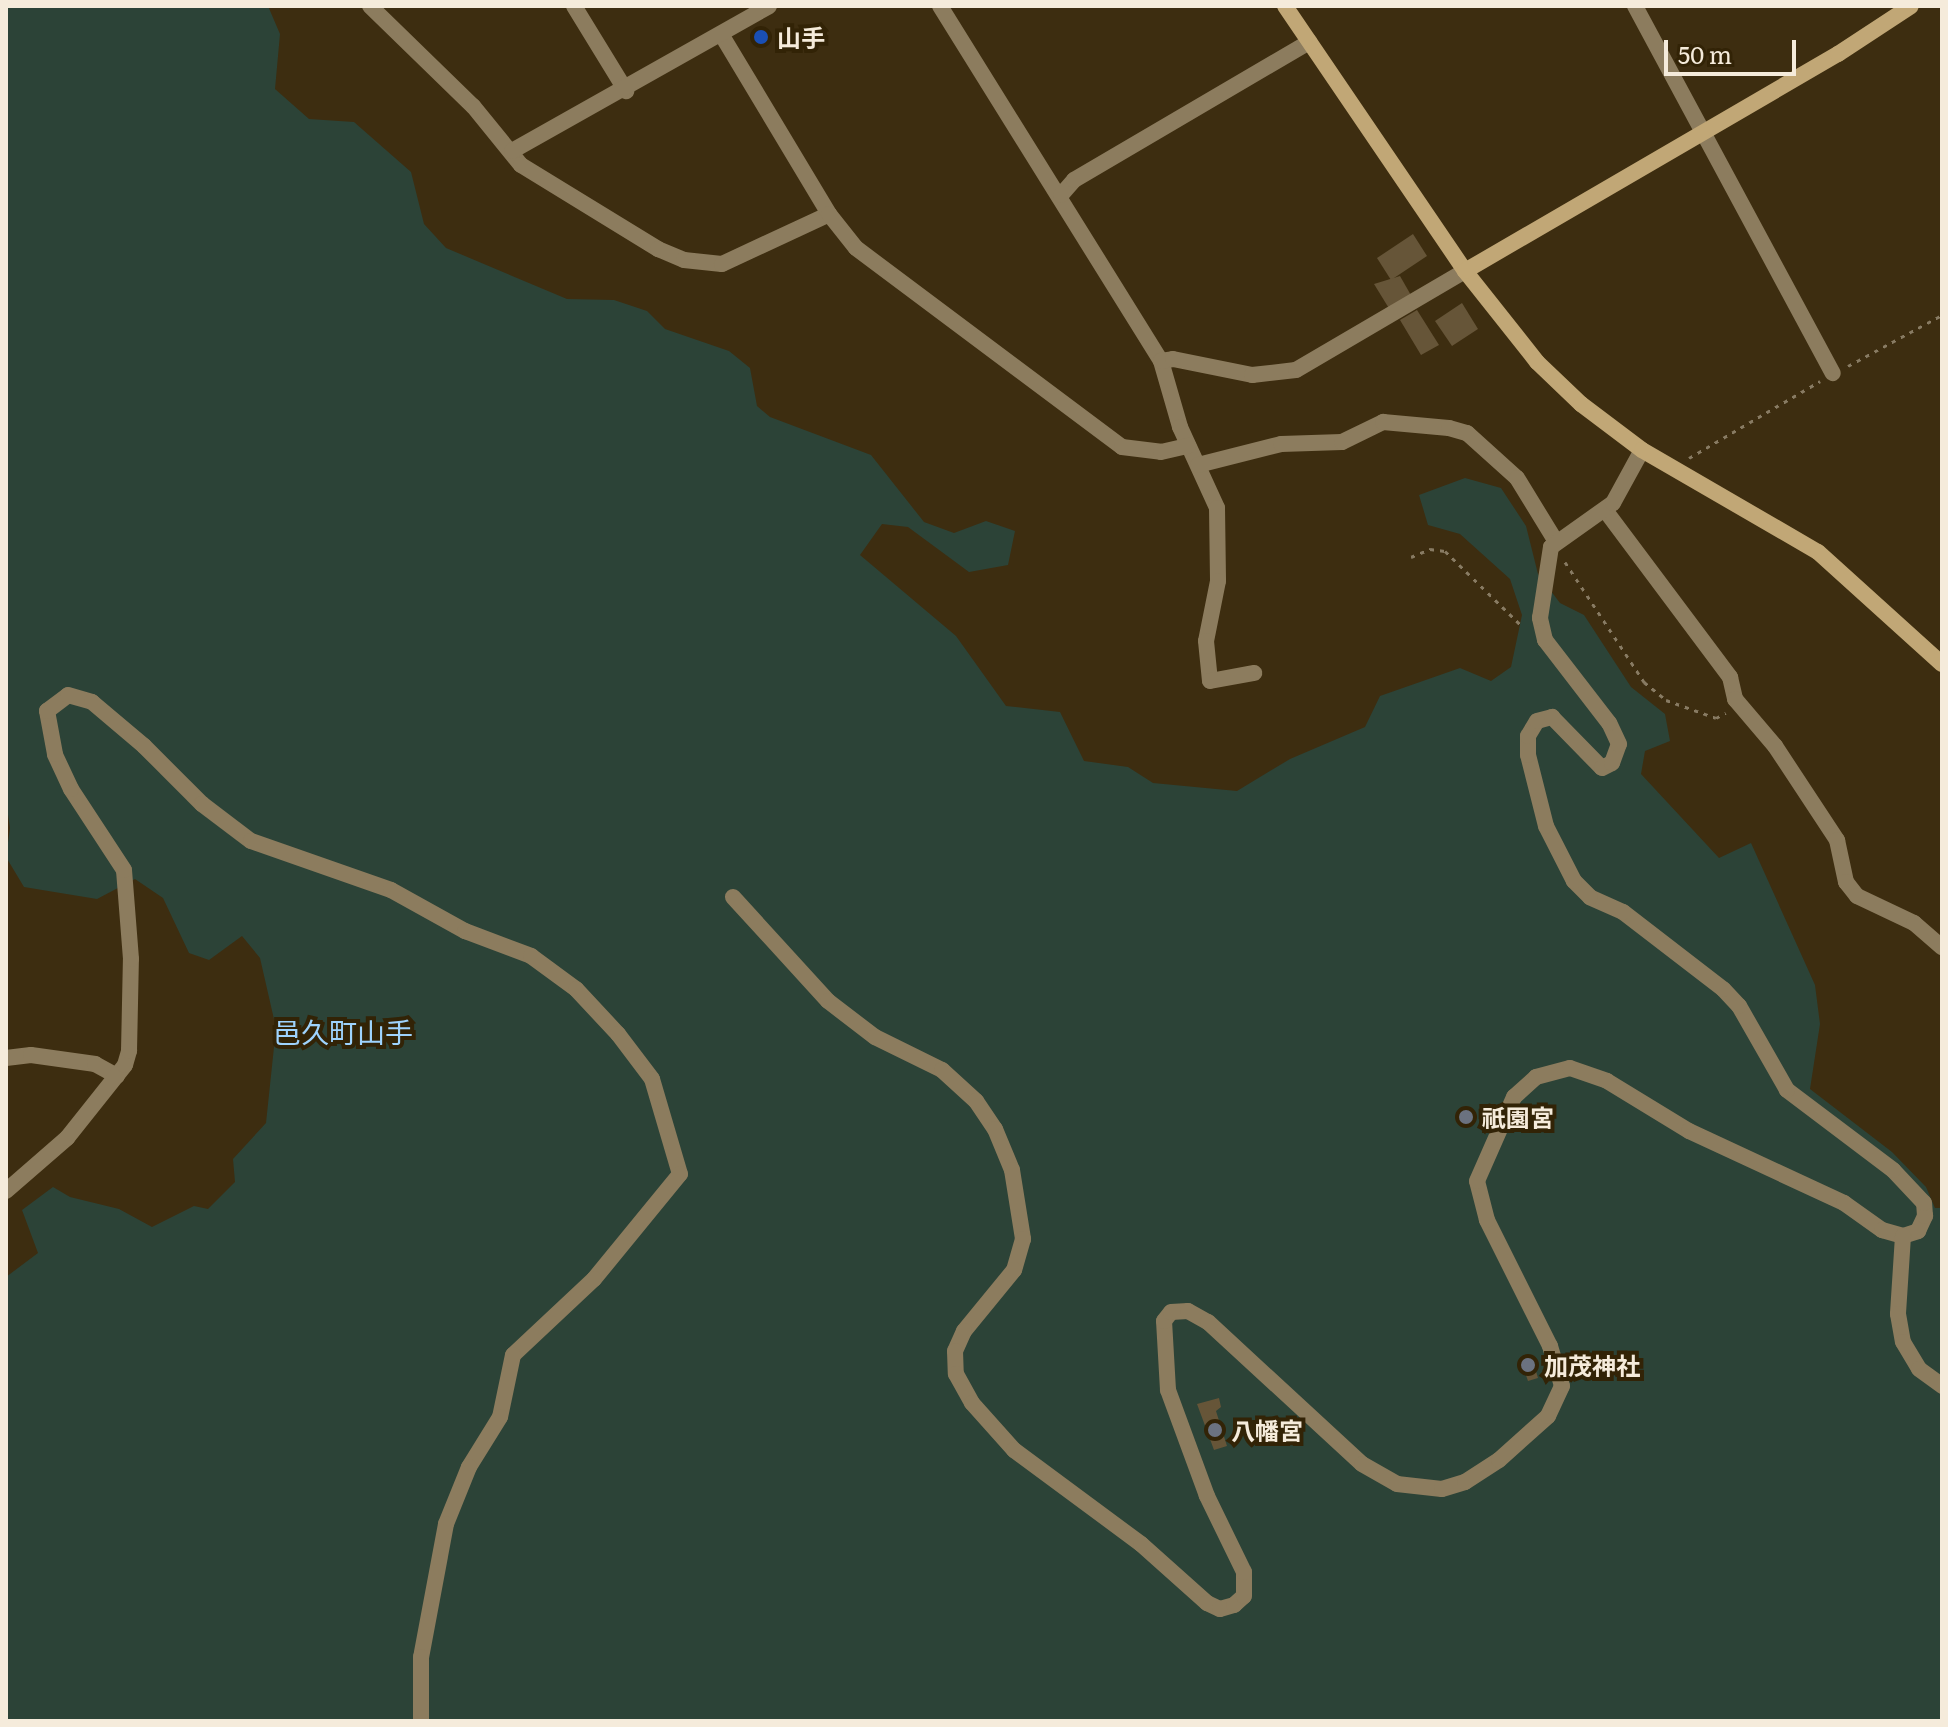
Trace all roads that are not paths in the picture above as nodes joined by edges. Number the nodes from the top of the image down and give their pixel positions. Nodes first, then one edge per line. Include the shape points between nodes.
1 (370, 6) edge
2 (574, 6) edge
3 (769, 6) edge
4 (940, 6) edge
5 (1285, 6) edge
6 (1635, 6) edge
7 (1911, 6) edge
8 (721, 34) junction
9 (1309, 42) junction
10 (626, 91) junction
11 (1702, 133) junction
12 (512, 151) junction
13 (1061, 195) junction
14 (829, 214) junction
15 (1465, 271) junction
16 (1161, 361) junction
17 (1833, 373) road end
18 (1188, 446) junction
19 (1642, 450) junction
20 (1198, 465) junction
21 (1605, 510) junction
22 (1553, 543) junction
23 (1942, 664) edge
24 (1254, 673) dead end
25 (733, 897) dead end
26 (1942, 947) edge
27 (6, 1058) edge
28 (117, 1076) junction
29 (6, 1191) edge
30 (1903, 1236) junction
31 (1942, 1386) edge
32 (421, 1721) edge

1 - 12 street
2 - 10 street
3 - 8 street
4 - 13 street via 1046,182
5 - 9 street
6 - 11 street
7 - 11 street
8 - 10 street
8 - 14 street
9 - 13 street via 1074,180
9 - 15 street
10 - 12 street
11 - 15 street
11 - 17 street
12 - 14 street via 531,173 615,226 658,249 709,266
13 - 16 street via 1089,250
14 - 18 street via 866,256 1122,447 1161,452
15 - 16 street via 1296,370 1252,375
15 - 19 street via 1537,362
16 - 18 street
18 - 20 street
19 - 21 street
19 - 23 street via 1818,552
20 - 22 street via 1281,444 1342,442 1383,422 1449,428 1467,433 1517,478
20 - 24 street via 1217,508 1218,581 1206,641 1210,681
21 - 22 street
21 - 26 street via 1725,669 1740,707 1775,746 1837,840 1846,882 1857,896 1914,923
22 - 30 street via 1540,618 1545,640 1609,723 1619,744 1612,763 1602,768 1552,717 1537,721 1528,736 1546,826 1562,861 1590,897 1623,912 1723,989 1739,1006 1787,1090 1917,1194 1925,1216 1918,1231
25 - 30 street via 828,1001 875,1037 942,1070 976,1101 995,1129 1012,1170 1023,1239 1014,1270 964,1331 955,1351 956,1374 972,1403 1014,1450 1220,1609 1234,1605 1247,1585 1168,1390 1164,1321 1171,1312 1188,1311 1208,1322 1362,1464 1397,1484 1442,1489 1465,1482 1499,1460 1548,1416 1562,1386 1550,1346 1487,1220 1477,1181 1514,1097 1536,1077 1570,1068 1607,1081 1689,1131 1755,1165 1808,1184 1882,1230
27 - 28 street via 31,1055 95,1064
28 - 29 street via 67,1138
28 - 32 street via 129,1051 131,1024 127,890 124,870 55,754 47,711 68,695 92,702 202,804 251,841 391,890 465,931 531,956 576,989 652,1079 672,1132 680,1174 594,1279 513,1355 500,1417 469,1467 446,1524 421,1657
30 - 31 street via 1898,1314 1903,1342 1919,1369

